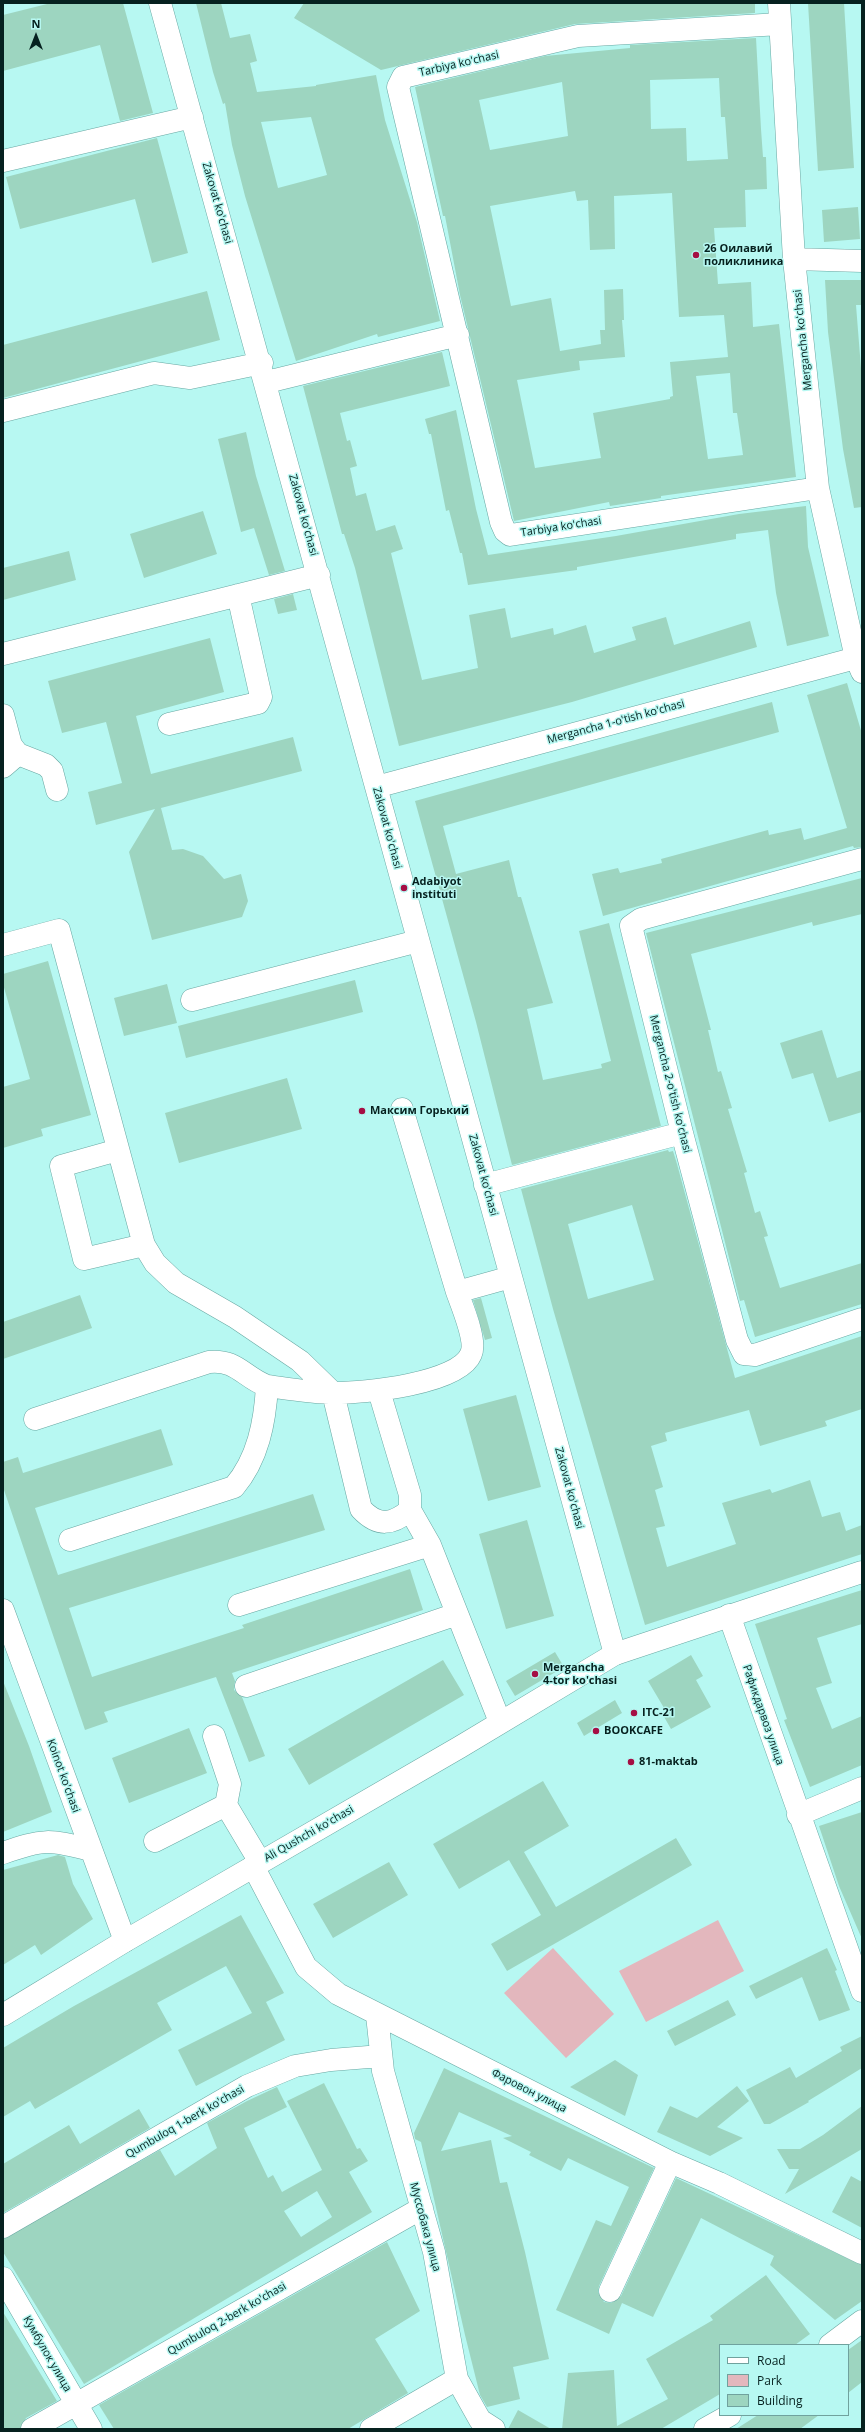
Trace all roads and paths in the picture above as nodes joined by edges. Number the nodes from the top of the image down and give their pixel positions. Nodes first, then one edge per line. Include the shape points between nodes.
1 (160, 3) edge
2 (779, 13) edge
3 (192, 117) junction
4 (3, 161) edge
5 (794, 259) junction
6 (862, 261) edge
7 (458, 335) junction
8 (265, 372) junction
9 (3, 411) edge
10 (818, 488) junction
11 (319, 574) junction
12 (238, 595) junction
13 (3, 654) edge
14 (859, 665) edge
15 (3, 715) edge
16 (169, 724) dead end
17 (10, 761) edge
18 (376, 787) junction
19 (57, 790) dead end
20 (862, 859) edge
21 (418, 941) junction
22 (3, 945) edge
23 (192, 1000) dead end
24 (402, 1109) dead end
25 (682, 1133) junction
26 (118, 1150) junction
27 (485, 1185) junction
28 (144, 1245) junction
29 (511, 1277) junction
30 (457, 1292) junction
31 (862, 1318) edge
32 (267, 1386) junction
33 (379, 1391) junction
34 (333, 1393) junction
35 (35, 1419) dead end
36 (410, 1510) junction
37 (70, 1540) dead end
38 (430, 1544) junction
39 (862, 1572) edge
40 (239, 1605) dead end
41 (3, 1610) edge
42 (457, 1614) junction
43 (728, 1615) junction
44 (7, 1638) edge
45 (614, 1654) junction
46 (246, 1686) dead end
47 (500, 1722) junction
48 (214, 1736) dead end
49 (862, 1788) edge
50 (226, 1805) junction
51 (798, 1815) junction
52 (155, 1841) dead end
53 (90, 1850) junction
54 (3, 1853) edge
55 (256, 1864) junction
56 (125, 1941) junction
57 (862, 1991) edge
58 (3, 2015) edge
59 (377, 2015) junction
60 (381, 2056) junction
61 (670, 2162) junction
62 (422, 2208) junction
63 (3, 2228) edge
64 (862, 2253) edge
65 (3, 2278) edge
66 (610, 2291) dead end
67 (862, 2321) edge
68 (831, 2344) edge
69 (457, 2380) junction
70 (77, 2405) junction
71 (728, 2416) edge
72 (32, 2429) edge
73 (91, 2429) edge
74 (371, 2429) edge
75 (494, 2429) edge
76 (705, 2429) edge

1 - 3 street, Zakovat ko'chasi
2 - 5 street, Mergancha koʻchasi
2 - 7 street, Tarbiya ko'chasi via 578,36 403,77 398,87
3 - 4 street
3 - 8 street, Zakovat ko'chasi
5 - 6 street
5 - 10 street, Mergancha koʻchasi
7 - 8 street
7 - 10 street, Tarbiya ko'chasi via 500,522 510,535
8 - 9 street via 190,378 154,373
8 - 11 street, Zakovat ko'chasi
10 - 14 street, Mergancha koʻchasi
11 - 12 street
11 - 18 street, Zakovat ko'chasi
12 - 13 street
12 - 16 street via 260,697 258,703
14 - 18 street, Mergancha 1-o'tish ko'chasi
15 - 17 street via 11,745
17 - 19 street via 46,765 52,771
18 - 21 street, Zakovat ko'chasi
20 - 25 street, Mergancha 2-o'tish ko'chasi via 640,919 631,926
21 - 23 street
21 - 27 street, Zakovat ko'chasi
22 - 26 street via 59,930
24 - 30 street
25 - 27 street
25 - 31 street, Mergancha 2-o'tish ko'chasi via 736,1340 744,1354 756,1355
26 - 28 street
26 - 28 street via 59,1159 84,1259
27 - 29 street, Zakovat ko'chasi
28 - 34 street via 155,1263 176,1283 235,1317 300,1361
29 - 30 street
29 - 45 street, Zakovat ko'chasi
30 - 33 street via 472,1340 472,1353 464,1365 434,1378
32 - 34 street
32 - 35 street via 258,1383 232,1363 208,1362
32 - 37 street via 266,1416 254,1454 242,1478 234,1487
33 - 34 street
33 - 36 street via 410,1495
34 - 36 street via 361,1509 371,1520 383,1522 399,1519
36 - 38 street
38 - 40 street
38 - 42 street
39 - 43 street
41 - 44 street, Koinot ko'chasi
42 - 46 street
42 - 47 street
43 - 45 street
43 - 51 street, Рафикдарвоз улица
44 - 53 street, Koinot ko'chasi
45 - 47 street, Ali Qushchi koʻchasi
47 - 55 street, Ali Qushchi koʻchasi
48 - 50 street via 230,1784
49 - 51 street
50 - 52 street
50 - 55 street, Фаровон улица
51 - 57 street, Рафикдарвоз улица
53 - 54 street via 56,1841 35,1842
53 - 56 street, Koinot ko'chasi
55 - 56 street, Ali Qushchi koʻchasi
55 - 59 street, Фаровон улица via 306,1967 338,1994
56 - 58 street, Ali Qushchi koʻchasi
59 - 60 street, Муссобака улица
59 - 61 street, Фаровон улица
60 - 62 street, Муссобака улица via 394,2116
60 - 63 street, Qumbuloq 1-berk ko'chasi via 295,2066 247,2086
61 - 64 street, Фаровон улица via 719,2183
61 - 66 street
62 - 69 street, Муссобака улица via 434,2252
62 - 70 street, Qumbuloq 2-berk ko'chasi
65 - 70 street, Кумбулок улица
67 - 68 street
69 - 74 street
69 - 75 street, Муссобака улица via 480,2420
70 - 72 street, Qumbuloq 2-berk ko'chasi
70 - 73 street, Кумбулок улица
71 - 76 street

